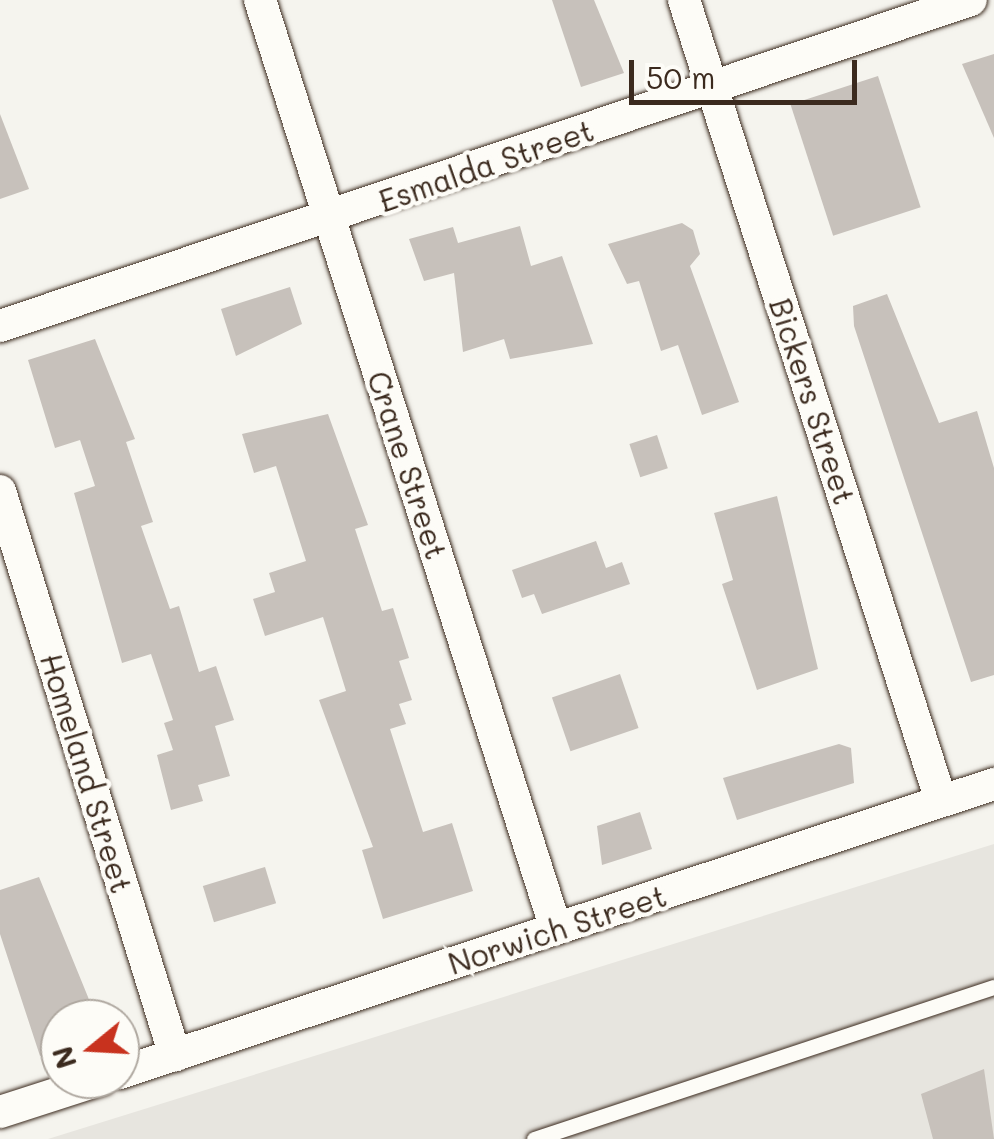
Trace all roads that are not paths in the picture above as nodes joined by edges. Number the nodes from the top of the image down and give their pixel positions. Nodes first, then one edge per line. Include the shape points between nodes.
1 (260, 0) edge
2 (684, 0) edge
3 (971, 0) edge
4 (712, 88) junction
5 (330, 218) junction
6 (0, 326) edge
7 (0, 492) edge
8 (994, 784) edge
9 (941, 801) junction
10 (556, 929) junction
11 (994, 987) edge
12 (174, 1056) junction
13 (140, 1067) edge
14 (40, 1099) edge
15 (0, 1112) edge
16 (534, 1139) edge

1 - 5 street, Crane Street
2 - 4 street, Bickers Street
3 - 4 street, Esmalda Street
4 - 5 street, Esmalda Street
4 - 9 street, Bickers Street
5 - 6 street, Esmalda Street
5 - 10 street, Crane Street
7 - 12 street, Homeland Street
8 - 9 street, Norwich Street
9 - 10 street, Norwich Street
10 - 12 street, Norwich Street
11 - 16 lane
12 - 13 street, Norwich Street
14 - 15 street

